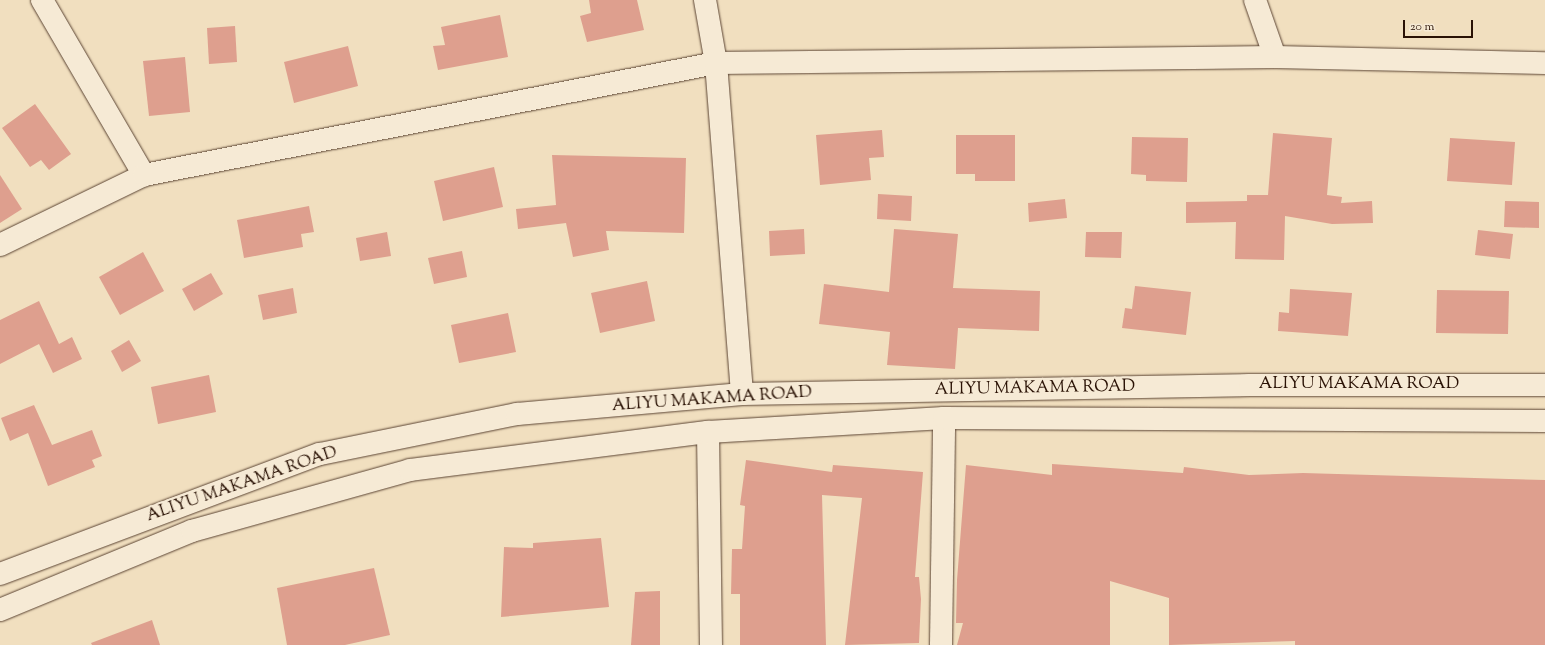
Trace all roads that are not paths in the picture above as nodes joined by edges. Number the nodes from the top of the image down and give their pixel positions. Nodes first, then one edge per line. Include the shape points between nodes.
1 (42, 0) edge
2 (705, 0) edge
3 (1255, 0) edge
4 (1275, 57) junction
5 (716, 63) junction
6 (1545, 64) edge
7 (144, 175) junction
8 (0, 245) edge
9 (1250, 385) junction
10 (1545, 385) edge
11 (742, 394) junction
12 (944, 418) junction
13 (1248, 420) junction
14 (1545, 421) edge
15 (708, 432) junction
16 (0, 574) edge
17 (0, 610) edge
18 (711, 645) edge
19 (941, 645) edge

1 - 7 street
2 - 5 street
3 - 4 street
4 - 5 street
4 - 6 street
5 - 7 street
5 - 11 street
7 - 8 street
9 - 10 street, ALIYU MAKAMA ROAD
9 - 11 street, ALIYU MAKAMA ROAD
9 - 13 street
11 - 16 street, ALIYU MAKAMA ROAD via 517,414 320,454
12 - 13 street, ALIYU MAKAMA ROAD
12 - 15 street, ALIYU MAKAMA ROAD
12 - 19 street
13 - 14 street, ALIYU MAKAMA ROAD
15 - 17 street, ALIYU MAKAMA ROAD via 410,470 192,531
15 - 18 street

